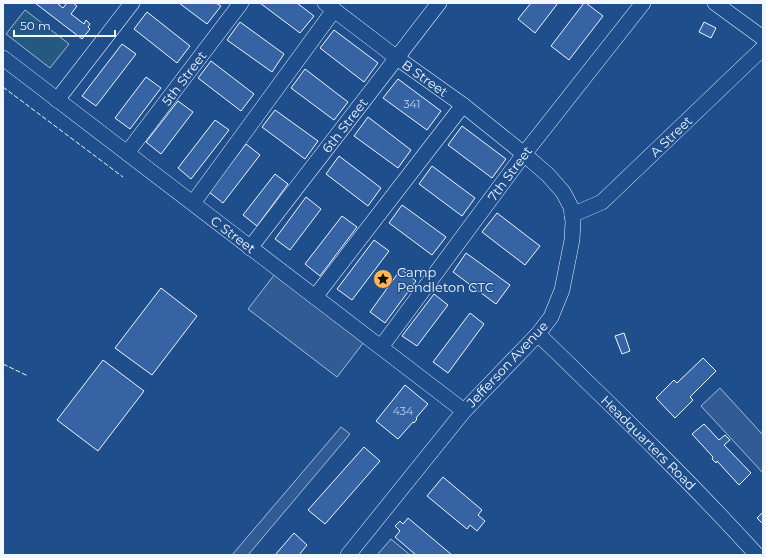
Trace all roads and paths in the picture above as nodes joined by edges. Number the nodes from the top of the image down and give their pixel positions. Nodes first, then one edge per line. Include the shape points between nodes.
1 (132, 3) edge
2 (241, 3) edge
3 (439, 3) edge
4 (643, 3) edge
5 (715, 3) edge
6 (330, 6) edge
7 (763, 38) edge
8 (763, 48) edge
9 (3, 58) edge
10 (397, 58) junction
11 (57, 100) junction
12 (463, 106) junction
13 (127, 154) junction
14 (524, 154) junction
15 (193, 203) junction
16 (572, 215) junction
17 (250, 248) junction
18 (315, 297) junction
19 (538, 334) junction
20 (380, 347) junction
21 (464, 411) junction
22 (348, 555) edge
23 (757, 555) edge

1 - 11 street
2 - 13 street, 5th Street
3 - 10 street, 6th Street
4 - 14 street, 7th Street
5 - 7 street
6 - 10 street, B Street
6 - 15 street
8 - 16 street, A Street via 602,202
9 - 11 street, C Street
10 - 12 street, B Street
10 - 17 street, 6th Street
11 - 13 street, C Street
12 - 14 street, B Street
12 - 18 street
13 - 15 street, C Street
14 - 16 street, Jefferson Avenue via 563,192 571,206
14 - 20 street, 7th Street
15 - 17 street, C Street
16 - 19 street, Jefferson Avenue via 572,240 562,290 551,317
17 - 18 street, C Street
18 - 20 street, C Street
19 - 21 street, Jefferson Avenue
19 - 23 street, Headquarters Road via 658,451
20 - 21 street, C Street
21 - 22 street, Jefferson Avenue

